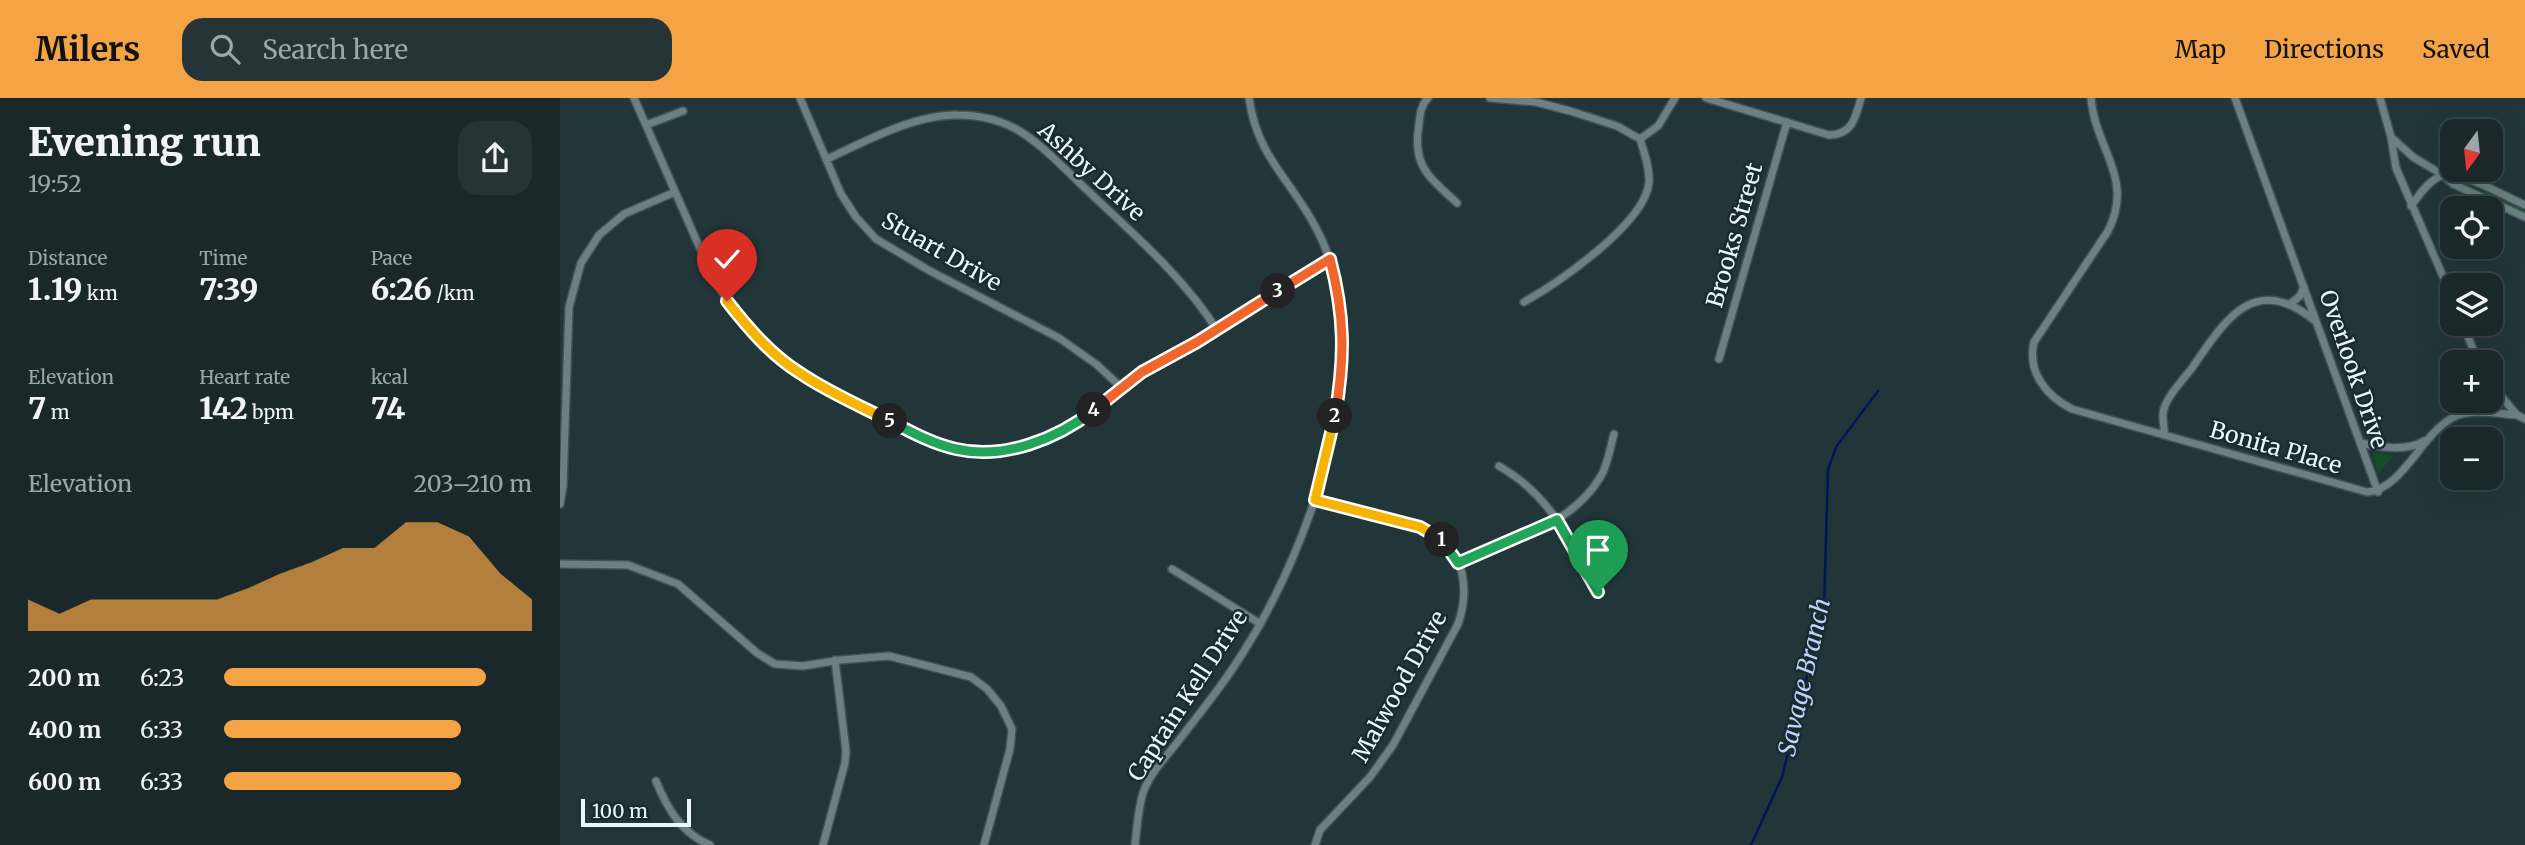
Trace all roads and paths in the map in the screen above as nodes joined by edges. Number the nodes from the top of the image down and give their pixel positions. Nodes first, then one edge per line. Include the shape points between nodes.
1 (634, 98) edge
2 (800, 98) edge
3 (1249, 98) edge
4 (1428, 98) edge
5 (1490, 98) edge
6 (1675, 98) edge
7 (1706, 98) edge
8 (1861, 98) edge
9 (2091, 98) edge
10 (2235, 98) edge
11 (2379, 98) edge
12 (1717, 100) edge
13 (684, 111) dead end
14 (1787, 122) junction
15 (646, 125) junction
16 (2391, 136) junction
17 (1640, 139) junction
18 (827, 159) junction
19 (2440, 173) edge
20 (2440, 177) edge
21 (2451, 182) edge
22 (2473, 182) edge
23 (675, 192) junction
24 (1457, 203) dead end
25 (2525, 205) edge
26 (2411, 206) junction
27 (2525, 217) edge
28 (1330, 259) junction
29 (2441, 273) edge
30 (2304, 288) junction
31 (1524, 302) dead end
32 (2290, 304) junction
33 (2314, 320) junction
34 (1217, 330) junction
35 (1719, 359) dead end
36 (1121, 387) junction
37 (2503, 397) edge
38 (2456, 413) edge
39 (2454, 417) junction
40 (2521, 417) edge
41 (1614, 434) dead end
42 (2164, 435) junction
43 (2428, 438) junction
44 (2360, 443) junction
45 (1499, 466) dead end
46 (2378, 492) junction
47 (1315, 500) junction
48 (560, 504) edge
49 (1557, 520) junction
50 (1458, 563) junction
51 (560, 564) edge
52 (1172, 569) dead end
53 (1598, 592) dead end
54 (1259, 623) junction
55 (835, 660) junction
56 (656, 781) dead end
57 (710, 845) edge
58 (824, 845) edge
59 (984, 845) edge
60 (1135, 845) edge
61 (1315, 845) edge

1 - 15 street
2 - 18 street, Stuart Drive
3 - 28 street, Captain Kell Drive via 1258,135 1312,219
4 - 24 street via 1419,120 1418,159 1426,175
5 - 17 street via 1570,111 1617,125
6 - 17 street via 1658,126
7 - 12 street
8 - 14 street via 1853,123 1839,135
9 - 42 street, Bonita Place via 2118,188 2117,211 2109,231 2037,336 2034,363 2042,385 2060,403
10 - 30 street, Overlook Drive
11 - 16 street
12 - 14 street
13 - 15 street
14 - 35 street, Brooks Street
15 - 23 street
16 - 19 street
16 - 26 street via 2396,168
17 - 31 street via 1649,182 1639,206 1598,251
18 - 34 street, Ashby Drive via 932,117 966,115 1012,128 1041,147 1158,257
18 - 36 street, Stuart Drive via 849,208 876,239 1059,338
20 - 26 street
21 - 27 street
22 - 25 street
23 - 36 street via 713,278 753,332 799,373 930,440 971,451 1032,443 1083,419
23 - 48 street via 624,214 599,235 581,263 569,307
26 - 29 street
28 - 34 street
28 - 47 street, Captain Kell Drive via 1340,303 1342,358 1333,434
30 - 32 street
30 - 33 street, Overlook Drive
32 - 33 street
32 - 42 street via 2252,303 2227,320 2168,400
33 - 44 street, Overlook Drive
34 - 36 street
37 - 40 street
38 - 39 street
39 - 40 street via 2484,412
39 - 43 street, Overlook Drive
41 - 49 street via 1602,474 1586,496
42 - 46 street, Bonita Place via 2359,491
43 - 44 street, Bonita Place via 2406,446
43 - 46 street, Overlook Drive
44 - 46 street, Overlook Drive
45 - 49 street via 1529,486
47 - 50 street, Malwood Drive via 1434,533
47 - 54 street, Captain Kell Drive
49 - 50 street
49 - 53 street
50 - 61 street, Malwood Drive via 1465,591 1458,624 1392,745 1370,777 1320,830
51 - 55 street via 628,565 678,584 775,664 803,666
52 - 54 street
54 - 60 street, Captain Kell Drive via 1235,666 1143,792
55 - 58 street via 846,751
55 - 59 street via 889,656 971,677 1001,706 1012,729 1010,749
56 - 57 street via 679,823

